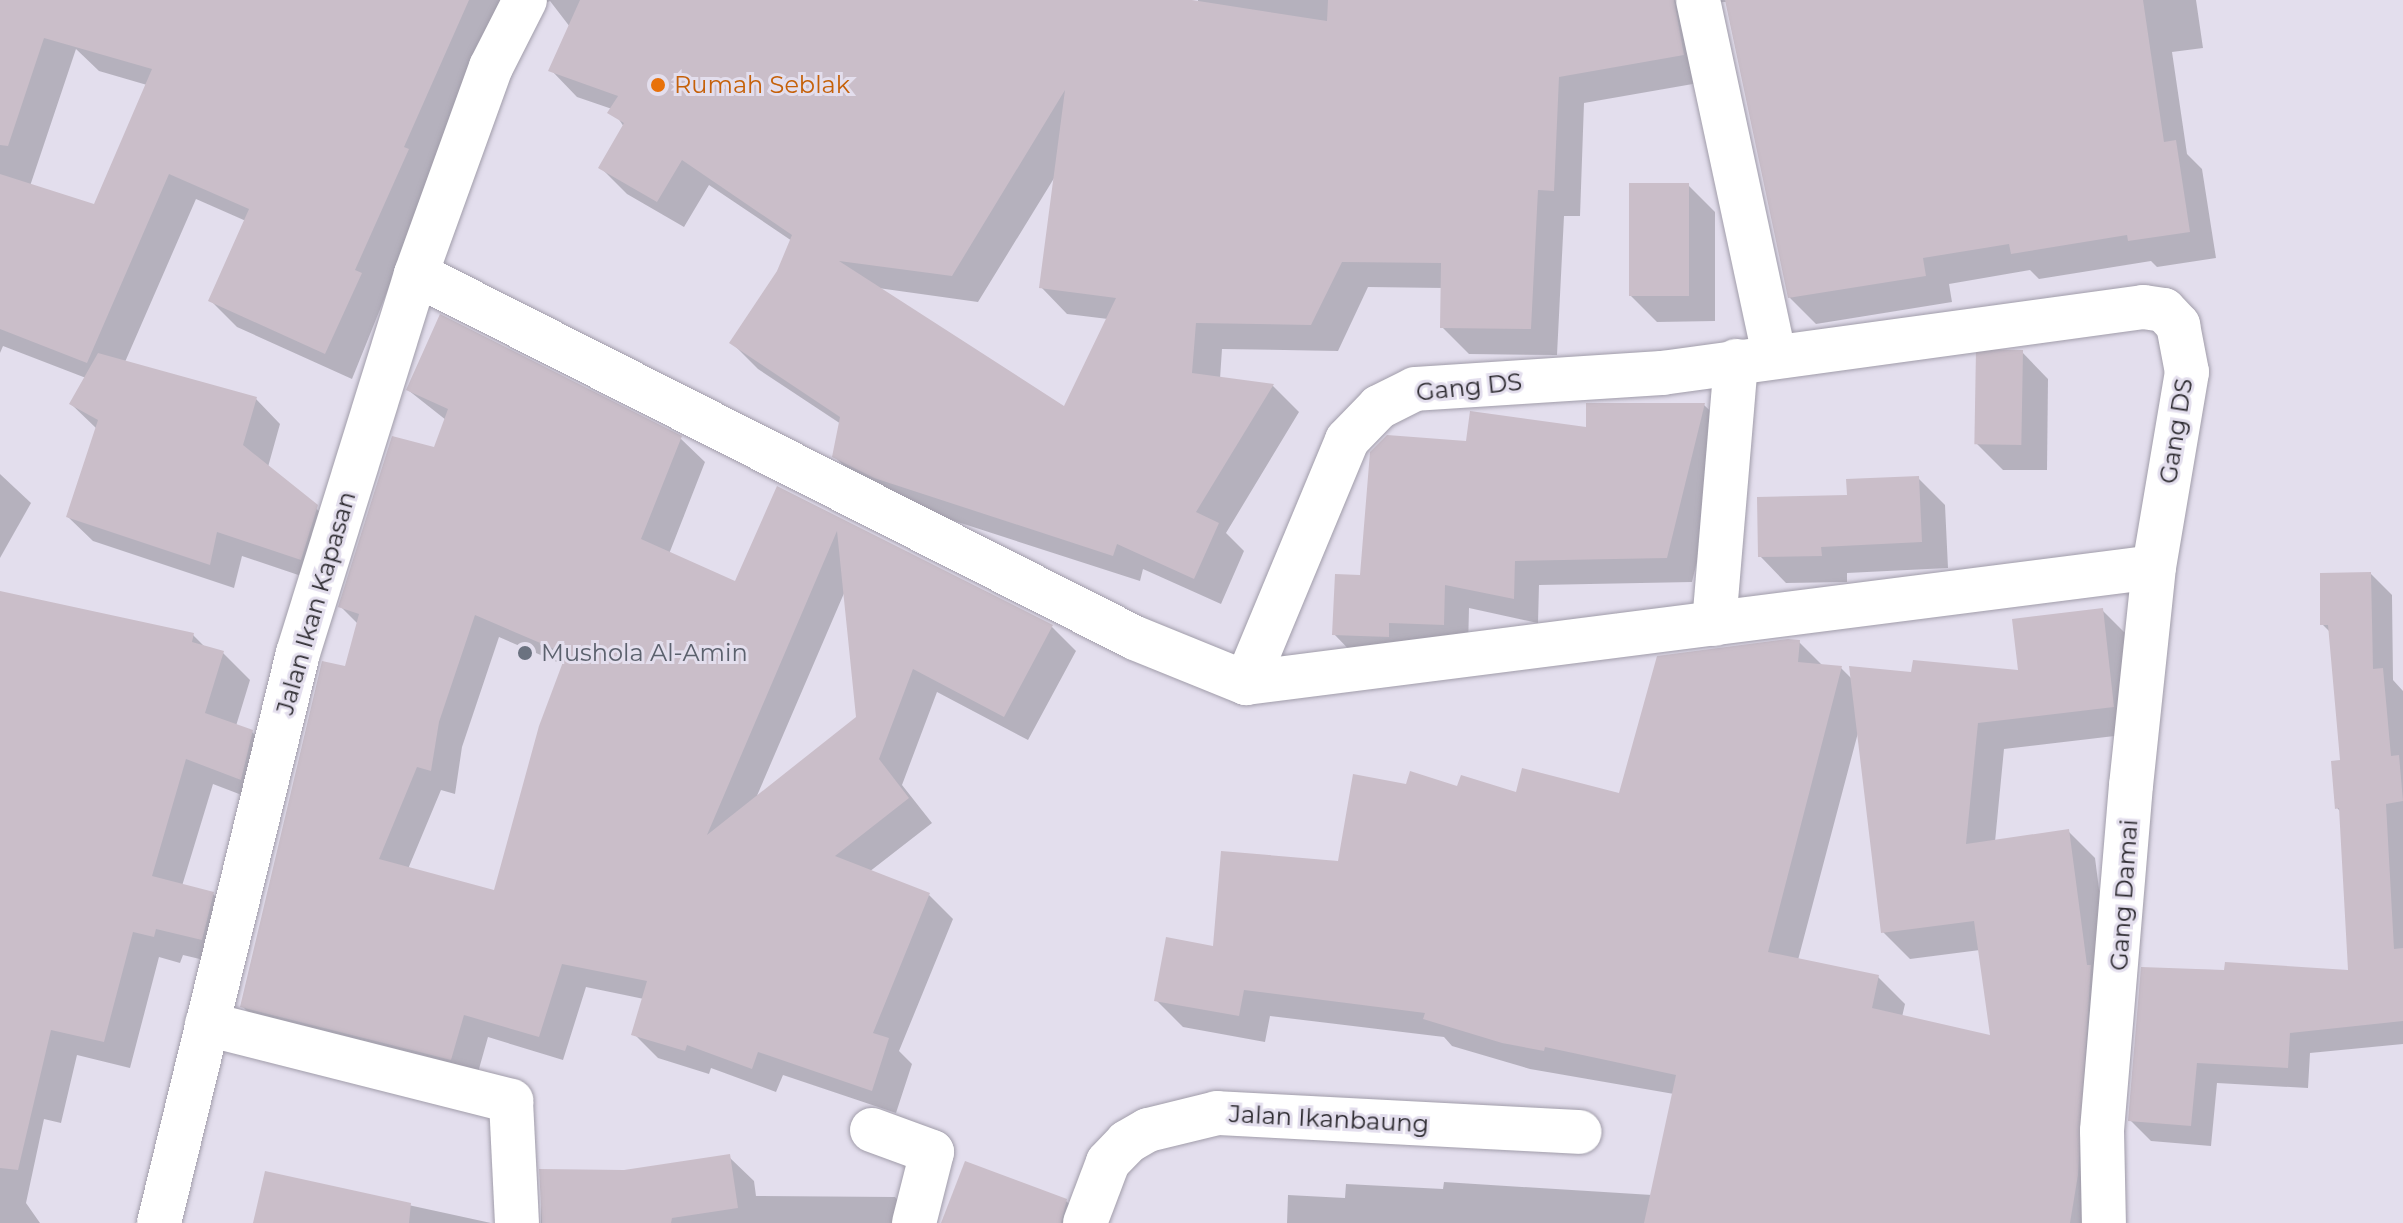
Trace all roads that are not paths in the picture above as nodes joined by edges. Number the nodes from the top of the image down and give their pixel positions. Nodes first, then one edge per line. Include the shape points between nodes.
1 (525, 0) edge
2 (1698, 0) edge
3 (416, 274) junction
4 (1755, 357) junction
5 (2154, 567) junction
6 (1714, 624) junction
7 (1246, 683) junction
8 (207, 1024) junction
9 (872, 1130) dead end
10 (1580, 1132) dead end
11 (159, 1223) edge
12 (517, 1223) edge
13 (914, 1223) edge
14 (1085, 1223) edge
15 (2104, 1223) edge

1 - 3 street, Jalan Ikan Kapasan via 491,67
2 - 4 street
3 - 7 street via 1135,638
3 - 8 street, Jalan Ikan Kapasan via 298,653
4 - 5 street, Gang DS via 2143,307 2164,310 2178,325 2187,372
4 - 6 street
4 - 7 street, Gang DS via 1662,373 1415,389 1379,407 1347,440
5 - 6 street
5 - 15 street, Gang Damai via 2102,1131
6 - 7 street
8 - 11 street, Jalan Ikan Kapasan
8 - 12 street via 511,1101
9 - 13 street via 932,1152
10 - 14 street, Jalan Ikanbaung via 1217,1113 1148,1130 1127,1142 1108,1162

